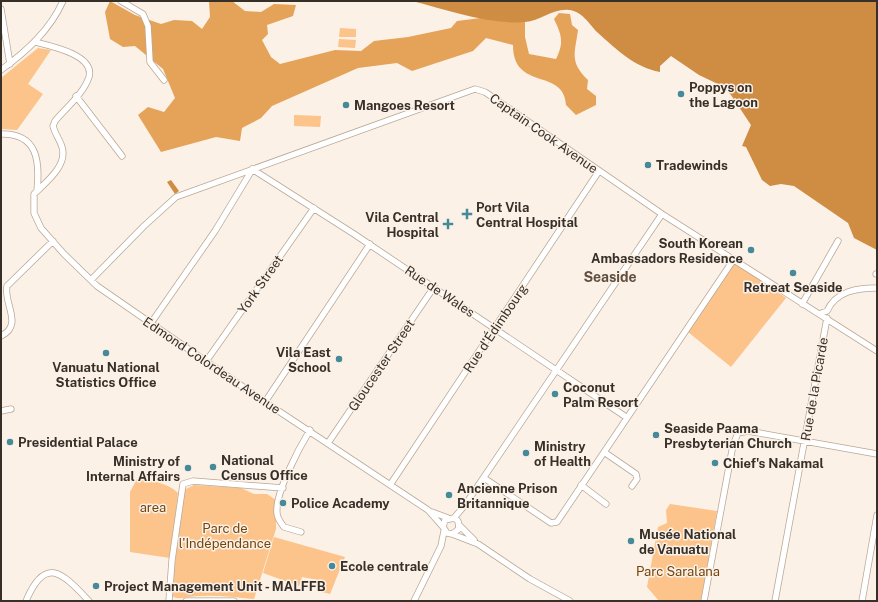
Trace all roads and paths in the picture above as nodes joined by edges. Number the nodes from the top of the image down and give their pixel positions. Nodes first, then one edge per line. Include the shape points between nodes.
1 (63, 1) edge
2 (121, 1) edge
3 (1, 8) edge
4 (35, 42) junction
5 (10, 64) junction
6 (1, 70) edge
7 (164, 80) dead end
8 (76, 96) junction
9 (1, 134) edge
10 (122, 156) dead end
11 (252, 169) junction
12 (599, 171) junction
13 (36, 191) junction
14 (314, 208) junction
15 (662, 214) junction
16 (52, 241) junction
17 (838, 241) dead end
18 (370, 244) junction
19 (734, 259) junction
20 (91, 280) junction
21 (434, 287) junction
22 (877, 288) edge
23 (802, 304) junction
24 (819, 314) junction
25 (827, 318) junction
26 (151, 323) junction
27 (495, 328) junction
28 (1, 336) edge
29 (877, 351) edge
30 (207, 360) junction
31 (556, 371) junction
32 (266, 402) junction
33 (11, 409) dead end
34 (1, 411) edge
35 (626, 418) junction
36 (310, 430) junction
37 (804, 442) junction
38 (328, 443) junction
39 (604, 452) junction
40 (877, 454) edge
41 (484, 478) junction
42 (390, 485) junction
43 (581, 486) junction
44 (632, 486) dead end
45 (283, 488) junction
46 (606, 504) dead end
47 (428, 510) junction
48 (877, 515) edge
49 (455, 520) junction
50 (444, 529) junction
51 (301, 532) dead end
52 (451, 534) junction
53 (442, 543) junction
54 (478, 544) junction
55 (196, 600) edge
56 (26, 601) edge
57 (89, 601) edge
58 (169, 601) edge
59 (186, 601) edge
60 (234, 601) edge
61 (414, 601) edge
62 (570, 601) edge
63 (704, 601) edge
64 (775, 601) edge
65 (862, 601) edge

1 - 4 street via 55,17
2 - 7 street via 143,14 148,26 150,62
3 - 5 street
4 - 5 street
4 - 8 street via 73,54 87,63 89,77
5 - 6 street
8 - 10 street
8 - 13 street via 55,121 54,126 63,149 61,160 50,180
9 - 13 street, Edmond Colordeau Avenue via 19,136 28,142 34,151 38,162
11 - 12 street, Captain Cook Avenue via 475,90 485,92
11 - 14 street, Rue de Wales
11 - 20 street, Captain Cook Avenue via 176,197
11 - 26 street via 215,231
12 - 15 street, Captain Cook Avenue
12 - 27 street, Rue d'Édimbourg
13 - 16 street, Edmond Colordeau Avenue via 32,203 34,214
14 - 18 street, Rue de Wales
14 - 30 street, York Street
15 - 19 street, Captain Cook Avenue
15 - 31 street
16 - 20 street, Edmond Colordeau Avenue
16 - 28 street via 7,286 6,293 13,319 8,332
17 - 23 street
18 - 21 street, Rue de Wales
18 - 32 street
19 - 23 street, Captain Cook Avenue
19 - 35 street
20 - 26 street, Edmond Colordeau Avenue
21 - 27 street, Rue de Wales
21 - 38 street, Gloucester Street
22 - 24 street via 842,293 830,304 827,311
23 - 24 street, Captain Cook Avenue
24 - 25 street, Captain Cook Avenue
25 - 29 street, Captain Cook Avenue
25 - 37 street, Rue de la Picarde
26 - 30 street, Edmond Colordeau Avenue
27 - 31 street, Rue de Wales
27 - 42 street, Rue d'Édimbourg
30 - 32 street, Edmond Colordeau Avenue
31 - 35 street, Rue de Wales
31 - 41 street
32 - 36 street, Edmond Colordeau Avenue
33 - 34 street
35 - 39 street
36 - 38 street, Edmond Colordeau Avenue
36 - 45 street via 293,461
37 - 40 street
37 - 63 street via 748,431 736,435
37 - 64 street, Rue de la Picarde
38 - 42 street, Edmond Colordeau Avenue
39 - 43 street
39 - 44 street via 636,474 637,479
41 - 43 street via 554,523
41 - 49 street
42 - 47 street, Edmond Colordeau Avenue
43 - 46 street
45 - 51 street via 276,515 284,527
45 - 58 street via 193,481 183,484
47 - 49 street
47 - 50 street
48 - 65 street
49 - 50 street via 443,523
49 - 52 street via 459,529
49 - 54 street
50 - 52 street
50 - 53 street
52 - 53 street
52 - 54 street
53 - 61 street
54 - 62 street
55 - 59 street
55 - 60 street
56 - 57 street via 36,581 52,573 65,576

